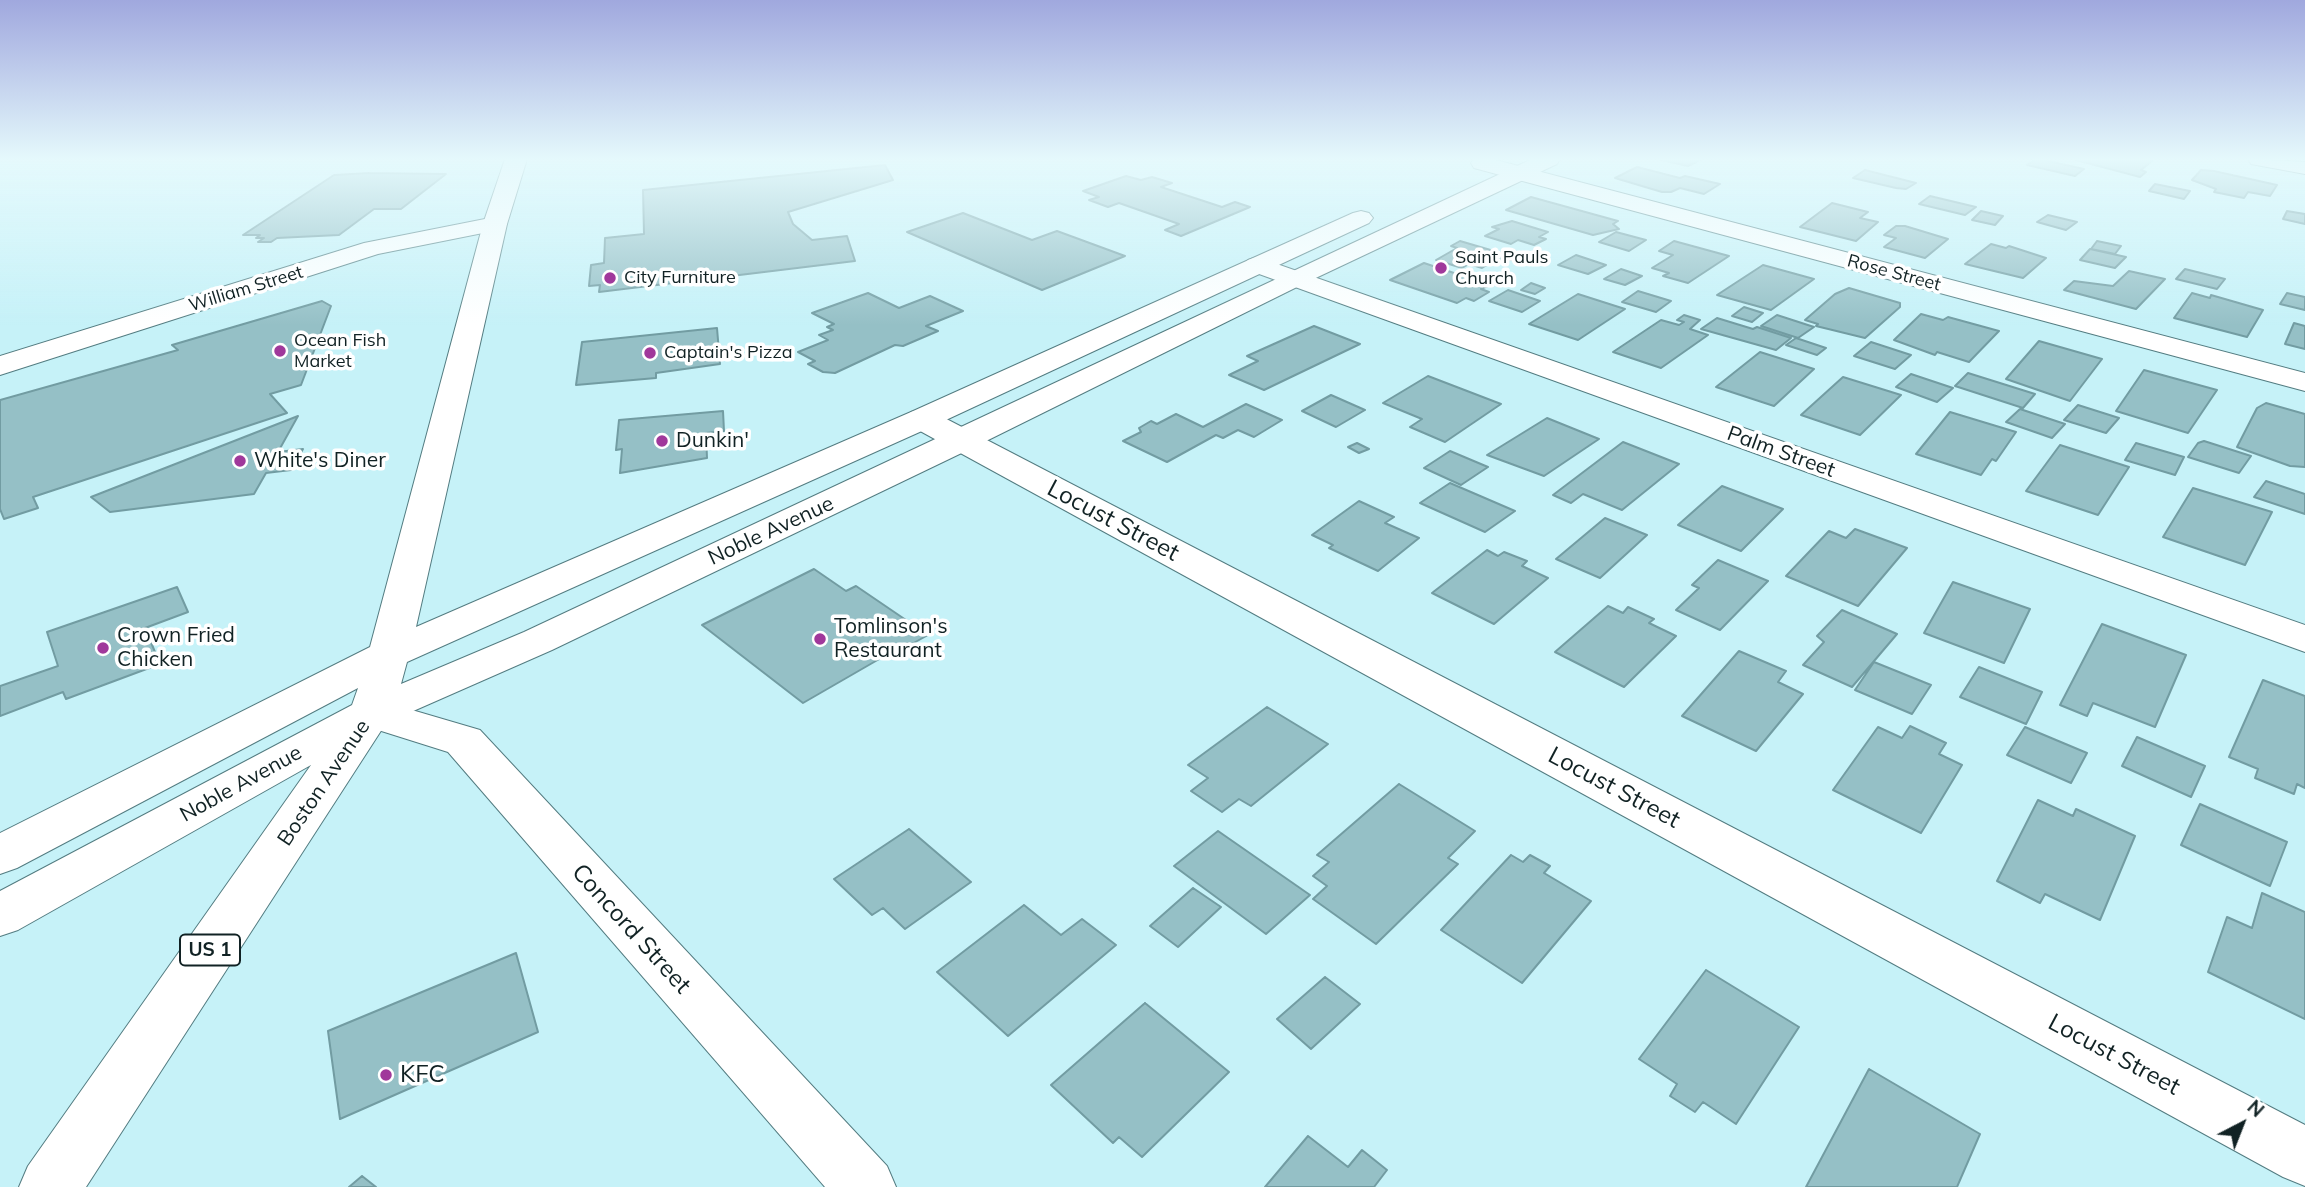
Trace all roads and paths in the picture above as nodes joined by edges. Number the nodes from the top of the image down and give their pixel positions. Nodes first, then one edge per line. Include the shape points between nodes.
1 (498, 214) edge
2 (1368, 214) edge
3 (1431, 214) edge
4 (1675, 214) edge
5 (495, 224) junction
6 (1257, 265) junction
7 (1294, 278) junction
8 (0, 366) edge
9 (2305, 382) edge
10 (922, 419) junction
11 (961, 441) junction
12 (2305, 639) edge
13 (389, 654) junction
14 (371, 713) junction
15 (0, 855) edge
16 (0, 915) edge
17 (2305, 1157) edge
18 (50, 1187) edge
19 (865, 1187) edge

1 - 5 main road, Boston Avenue / US 1
2 - 6 main road, Noble Avenue
3 - 7 main road, Noble Avenue
4 - 9 main road, Rose Street
5 - 8 main road, William Street via 373,248
5 - 13 main road, Boston Avenue / US 1
6 - 7 main road, Palm Street
6 - 10 main road, Noble Avenue
7 - 11 main road, Noble Avenue
7 - 12 main road, Palm Street
10 - 11 main road, Locust Street
10 - 13 main road, Noble Avenue
11 - 14 main road, Noble Avenue via 538,641
11 - 17 main road, Locust Street
13 - 14 main road, Boston Avenue / US 1
13 - 15 main road, Noble Avenue
14 - 16 main road, Noble Avenue
14 - 18 main road, Boston Avenue / US 1
14 - 19 main road, Concord Street via 464,741

